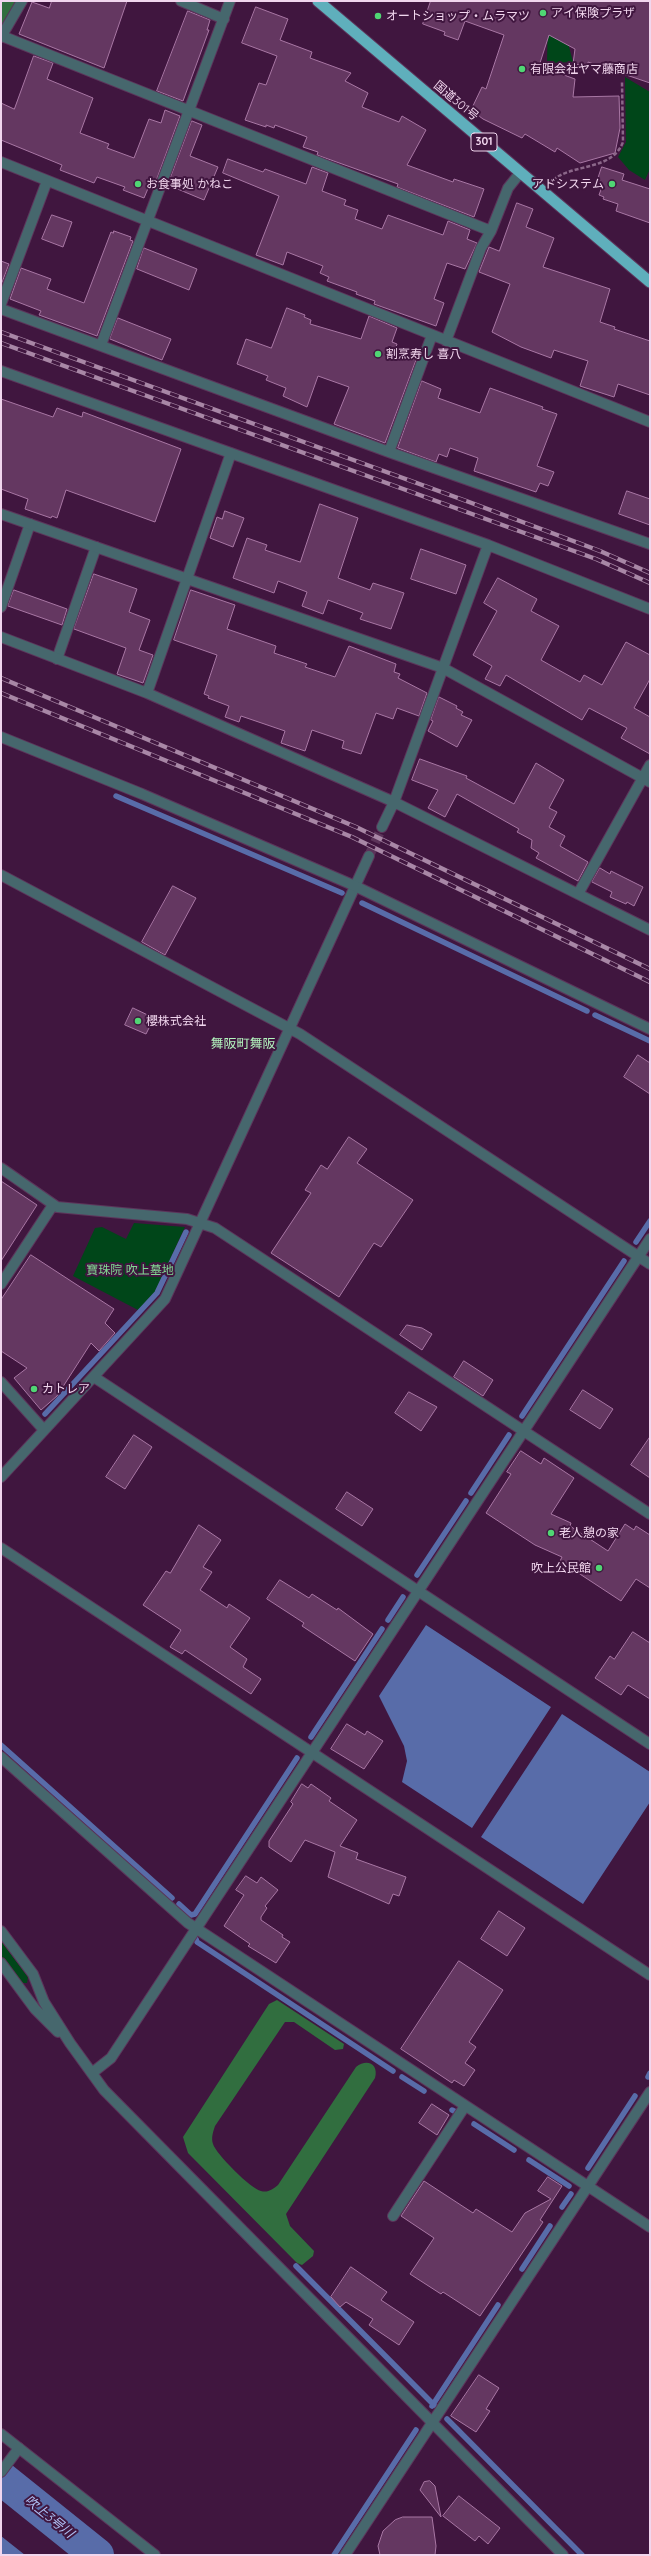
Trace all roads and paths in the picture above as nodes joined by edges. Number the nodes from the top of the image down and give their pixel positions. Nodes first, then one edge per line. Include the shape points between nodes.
1 (22, 1) edge
2 (181, 1) edge
3 (230, 1) edge
4 (318, 1) edge
5 (224, 19) junction
6 (1, 37) edge
7 (622, 82) dead end
8 (189, 112) junction
9 (1, 162) edge
10 (520, 173) junction
11 (47, 181) junction
12 (552, 181) dead end
13 (148, 221) junction
14 (491, 231) junction
15 (650, 282) edge
16 (1, 304) edge
17 (1, 309) edge
18 (432, 335) junction
19 (446, 341) junction
20 (101, 345) junction
21 (1, 371) edge
22 (650, 422) edge
23 (389, 452) junction
24 (231, 453) junction
25 (1, 514) edge
26 (30, 524) junction
27 (650, 544) edge
28 (488, 545) junction
29 (96, 547) junction
30 (187, 579) junction
31 (1, 607) edge
32 (650, 609) edge
33 (1, 637) edge
34 (57, 659) junction
35 (443, 668) junction
36 (147, 693) junction
37 (1, 737) edge
38 (650, 765) edge
39 (646, 780) edge
40 (394, 802) junction
41 (382, 827) tunnel mouth
42 (369, 856) tunnel mouth
43 (1, 876) edge
44 (355, 886) junction
45 (578, 894) junction
46 (650, 930) edge
47 (650, 1029) edge
48 (290, 1030) junction
49 (1, 1168) edge
50 (53, 1205) junction
51 (201, 1223) junction
52 (650, 1239) edge
53 (638, 1257) junction
54 (650, 1264) edge
55 (1, 1284) edge
56 (94, 1377) junction
57 (1, 1382) edge
58 (44, 1430) junction
59 (524, 1431) junction
60 (1, 1477) edge
61 (650, 1514) edge
62 (1, 1548) edge
63 (418, 1592) junction
64 (650, 1744) edge
65 (312, 1753) junction
66 (1, 1757) edge
67 (197, 1929) junction
68 (1, 1931) edge
69 (1, 1963) edge
70 (650, 1975) edge
71 (70, 2043) junction
72 (92, 2073) junction
73 (650, 2092) edge
74 (465, 2106) junction
75 (588, 2186) junction
76 (393, 2216) dead end
77 (650, 2227) edge
78 (432, 2423) junction
79 (1, 2434) edge
80 (19, 2448) junction
81 (3, 2469) edge
82 (155, 2555) edge
83 (346, 2555) edge
84 (563, 2555) edge

1 - 6 street
2 - 5 street
3 - 5 street
4 - 10 highway, 国道301号 / 301
5 - 8 street
6 - 8 street
7 - 12 path via 623,142 620,149 609,159
8 - 13 street
8 - 14 street
9 - 11 street
10 - 14 street via 508,188
10 - 15 highway, 国道301号 / 301
11 - 13 street
11 - 16 street
13 - 18 street
13 - 20 street
14 - 19 street via 481,248
17 - 20 street
18 - 19 street
18 - 23 street
19 - 22 street
20 - 23 street
21 - 24 street
23 - 27 street
24 - 28 street
24 - 30 street
25 - 26 street
26 - 29 street
26 - 31 street
28 - 32 street
28 - 35 street
29 - 30 street
29 - 34 street
30 - 35 street
30 - 36 street
33 - 34 street
34 - 36 street
35 - 39 street
35 - 40 street
36 - 40 street
37 - 44 street via 142,794
38 - 39 street
39 - 45 street
40 - 41 street
40 - 45 street
42 - 44 street
43 - 48 street
44 - 47 street
44 - 48 street
45 - 46 street
48 - 51 street
48 - 53 street
49 - 50 street
50 - 51 street via 57,1208 187,1219
50 - 55 street
51 - 56 street via 165,1299
51 - 59 street via 215,1228
52 - 53 street
53 - 54 street
53 - 59 street
56 - 58 street
56 - 63 street
57 - 58 street
58 - 60 street
59 - 61 street
59 - 63 street
62 - 65 street
63 - 64 street
63 - 65 street
65 - 67 street
65 - 70 street
66 - 67 street
67 - 72 street via 111,2058
67 - 74 street
68 - 71 street via 33,1974 44,2002
69 - 71 street via 35,2009
71 - 72 street
72 - 78 street via 104,2090
73 - 75 street
74 - 75 street
74 - 76 street
75 - 77 street
75 - 78 street
78 - 83 street
78 - 84 street
79 - 80 street
80 - 81 street
80 - 82 street

